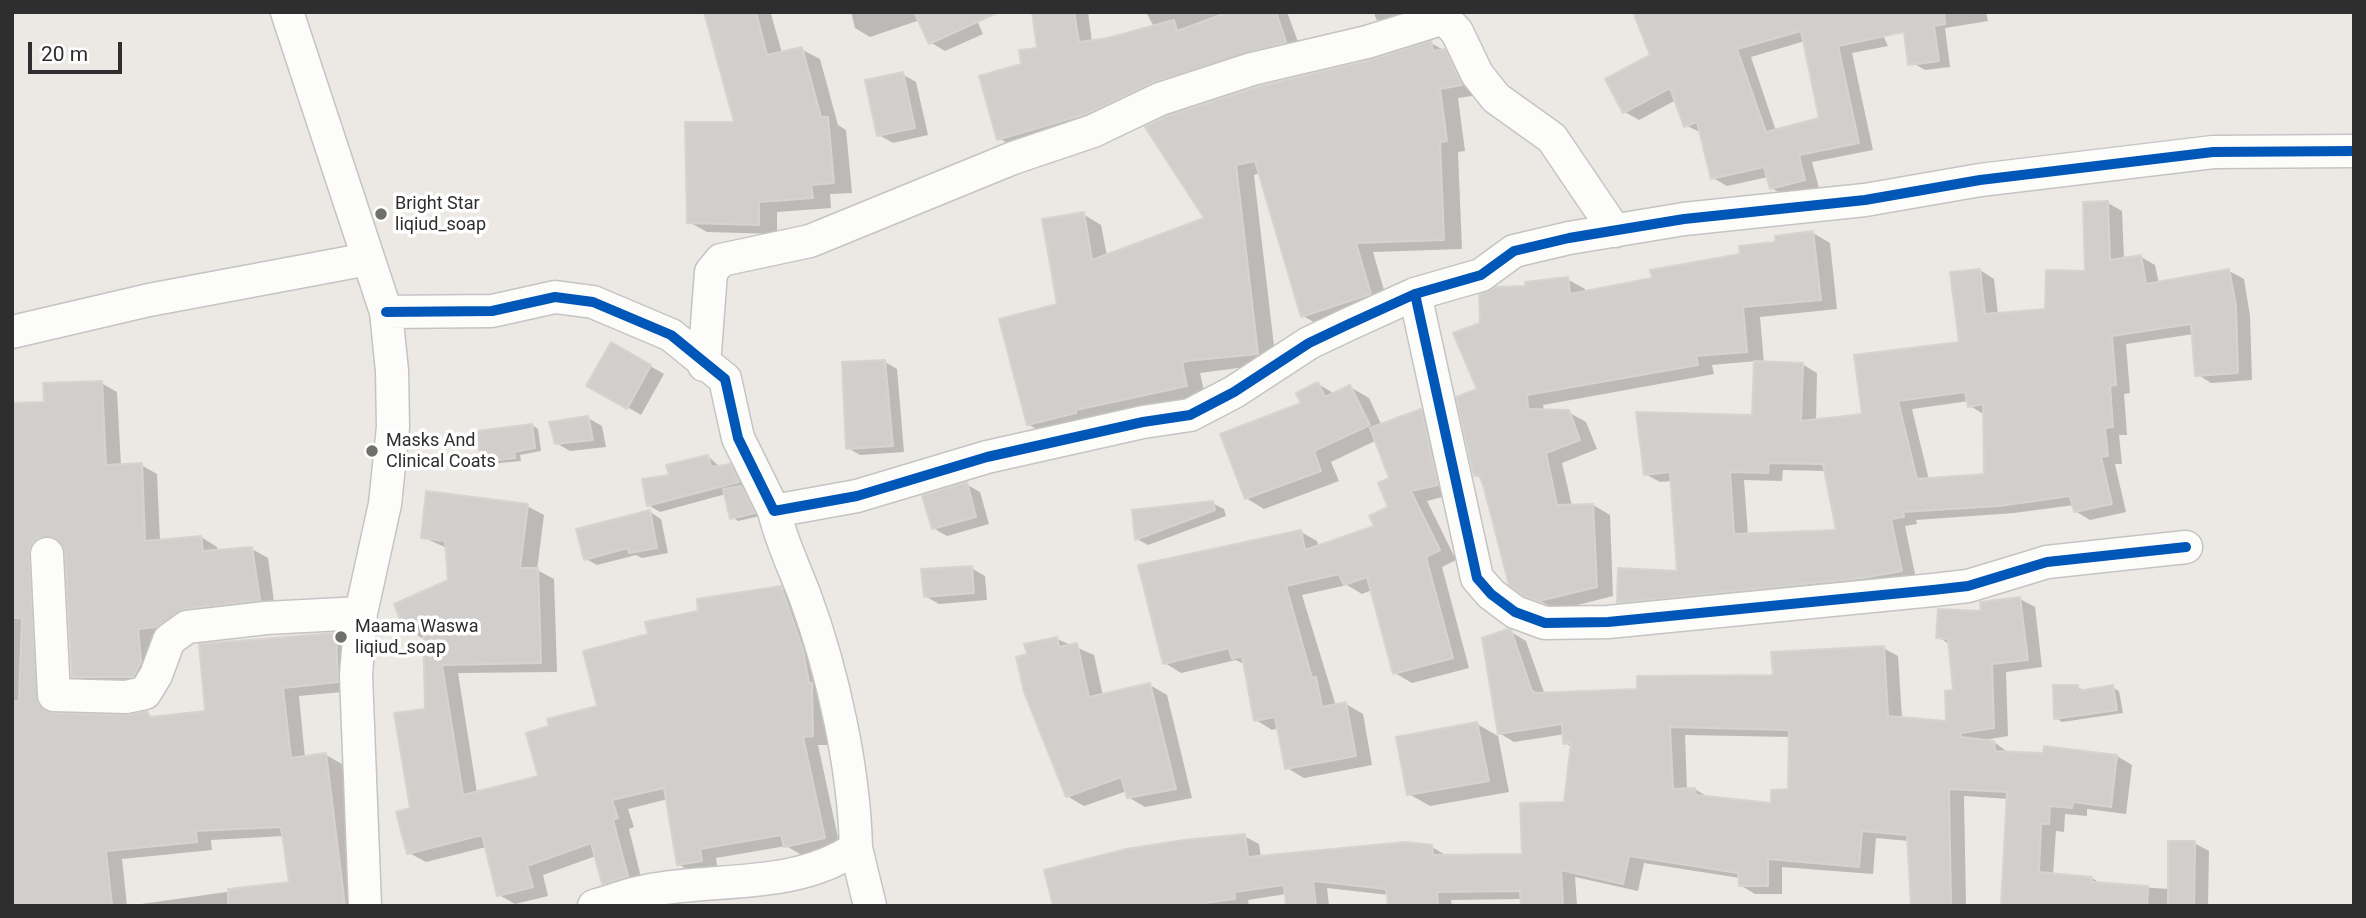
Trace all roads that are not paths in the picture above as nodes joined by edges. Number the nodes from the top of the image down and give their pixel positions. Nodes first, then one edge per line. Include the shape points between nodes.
1 (287, 12) edge
2 (1444, 15) edge
3 (2354, 151) edge
4 (1615, 231) junction
5 (368, 260) junction
6 (1415, 294) junction
7 (386, 312) junction
8 (12, 332) edge
9 (704, 365) junction
10 (774, 510) junction
11 (2186, 547) dead end
12 (47, 554) dead end
13 (361, 613) junction
14 (856, 848) junction
15 (365, 906) edge
16 (594, 906) edge
17 (870, 906) edge

1 - 5 street
2 - 4 street via 1477,74 1490,90 1552,138
2 - 9 street via 1367,42 1252,69 1160,99 1093,131 1013,158 810,241 721,260 711,272
3 - 4 street via 2213,152
4 - 6 street via 1514,251 1481,275
5 - 7 street
5 - 8 street via 149,300
6 - 10 street via 1308,343 1190,415 987,457 857,496
6 - 11 street via 1478,578 1515,612 1545,623 1608,622 1968,586 2048,562
7 - 9 street via 492,310 555,297 593,302 671,335
7 - 13 street via 393,427 385,504
9 - 10 street via 725,379 738,438
10 - 14 street via 805,597 843,736 855,808
12 - 13 street via 54,695 126,697 145,692 169,640 187,626
13 - 15 street via 357,755
14 - 16 street via 837,861 789,875 647,891
14 - 17 street

